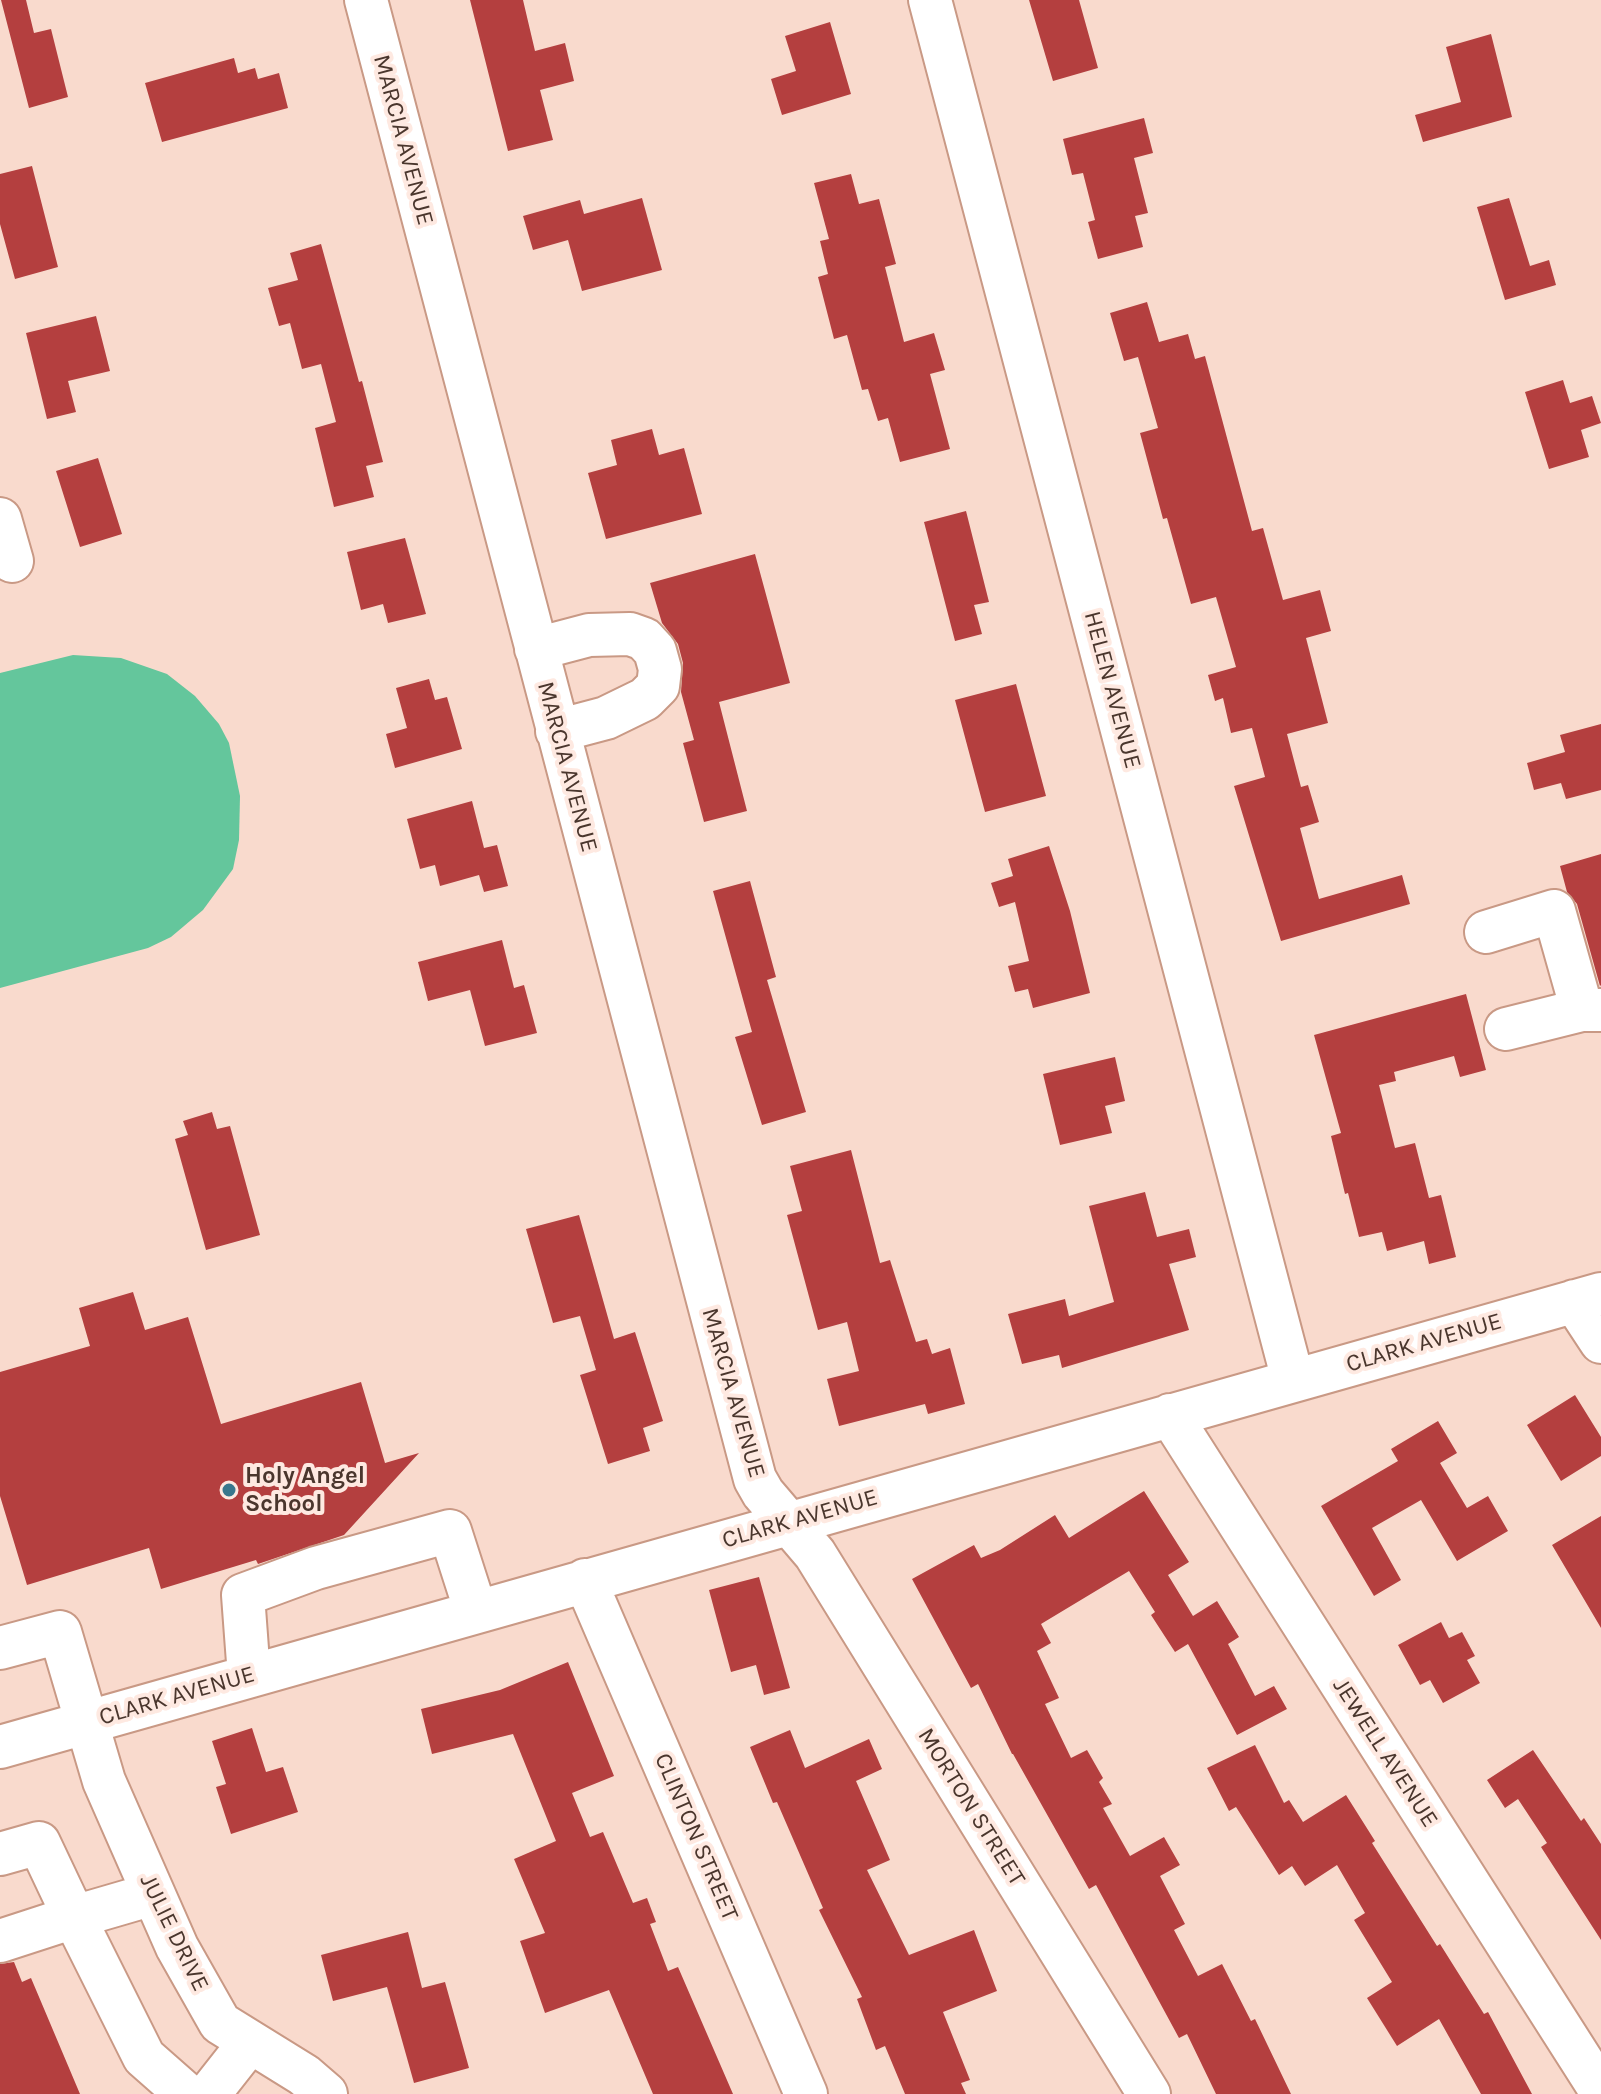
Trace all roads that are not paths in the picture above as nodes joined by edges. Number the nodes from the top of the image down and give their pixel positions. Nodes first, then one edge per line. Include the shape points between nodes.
1 (366, 0) edge
2 (930, 0) edge
3 (0, 519) edge
4 (12, 561) dead end
5 (536, 649) junction
6 (557, 731) junction
7 (1486, 932) dead end
8 (1592, 1010) edge
9 (1506, 1029) dead end
10 (1588, 1298) edge
11 (1601, 1342) edge
12 (1293, 1380) junction
13 (1170, 1415) junction
14 (789, 1523) junction
15 (585, 1580) junction
16 (476, 1612) junction
17 (0, 1648) edge
18 (249, 1676) junction
19 (86, 1722) junction
20 (0, 1747) edge
21 (0, 1854) edge
22 (153, 1894) junction
23 (74, 1917) junction
24 (0, 1941) edge
25 (250, 2042) junction
26 (1601, 2091) edge
27 (186, 2094) edge
28 (209, 2094) edge
29 (326, 2094) edge
30 (806, 2094) edge
31 (1149, 2094) edge

1 - 5 street, MARCIA AVENUE
2 - 12 street, HELEN AVENUE
3 - 4 street
5 - 6 street, MARCIA AVENUE
5 - 6 street via 589,635 630,634 655,651 660,669 658,686 645,699 606,718
6 - 14 street, MARCIA AVENUE via 750,1466 763,1493
7 - 8 street via 1554,911
8 - 9 street
10 - 11 street
10 - 12 street, CLARK AVENUE
12 - 13 street, CLARK AVENUE
13 - 14 street, CLARK AVENUE
13 - 26 street, JEWELL AVENUE
14 - 15 street, CLARK AVENUE
14 - 31 street, MORTON STREET via 815,1554
15 - 16 street, CLARK AVENUE
15 - 30 street, CLINTON STREET
16 - 18 street, CLARK AVENUE
16 - 18 street via 450,1531 316,1568 243,1595
17 - 19 street, JULIE DRIVE via 60,1632
18 - 19 street, CLARK AVENUE
19 - 20 street, CLARK AVENUE
19 - 22 street, JULIE DRIVE via 104,1781
21 - 23 street via 39,1843
22 - 23 street
22 - 25 street, JULIE DRIVE via 220,2023
23 - 24 street
23 - 27 street via 144,2057
25 - 28 street
25 - 29 street, JULIE DRIVE

